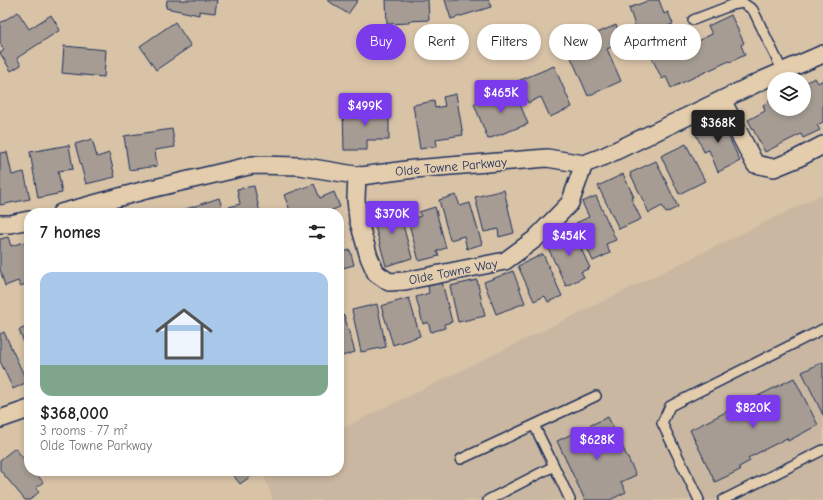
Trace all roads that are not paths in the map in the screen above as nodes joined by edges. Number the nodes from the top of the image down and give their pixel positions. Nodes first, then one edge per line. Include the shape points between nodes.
1 (694, 20) dead end
2 (823, 54) edge
3 (783, 72) joint
4 (767, 79) edge
5 (722, 100) junction
6 (823, 145) edge
7 (584, 164) junction
8 (357, 175) junction
9 (79, 208) edge
10 (24, 221) edge
11 (0, 224) edge
12 (823, 329) edge
13 (596, 396) dead end
14 (24, 411) edge
15 (0, 419) edge
16 (534, 425) junction
17 (823, 450) edge
18 (461, 459) dead end
19 (554, 466) junction
20 (505, 496) edge
21 (488, 500) edge
22 (570, 500) edge
23 (699, 500) edge
24 (723, 500) edge

1 - 3 lane via 743,3 753,10
2 - 3 street
4 - 5 street
5 - 6 street via 756,164 774,168
5 - 7 street
7 - 8 street, Olde Towne Parkway via 547,158
7 - 8 street, Olde Towne Way via 570,204 535,239 505,261 389,282 376,273 369,257 358,219
8 - 9 street, Olde Towne Parkway via 300,166 253,165
10 - 11 street
12 - 23 lane via 670,406 662,423
13 - 16 lane
14 - 15 street
16 - 18 lane
16 - 19 lane
17 - 24 lane
19 - 20 lane
19 - 22 lane
20 - 21 lane

